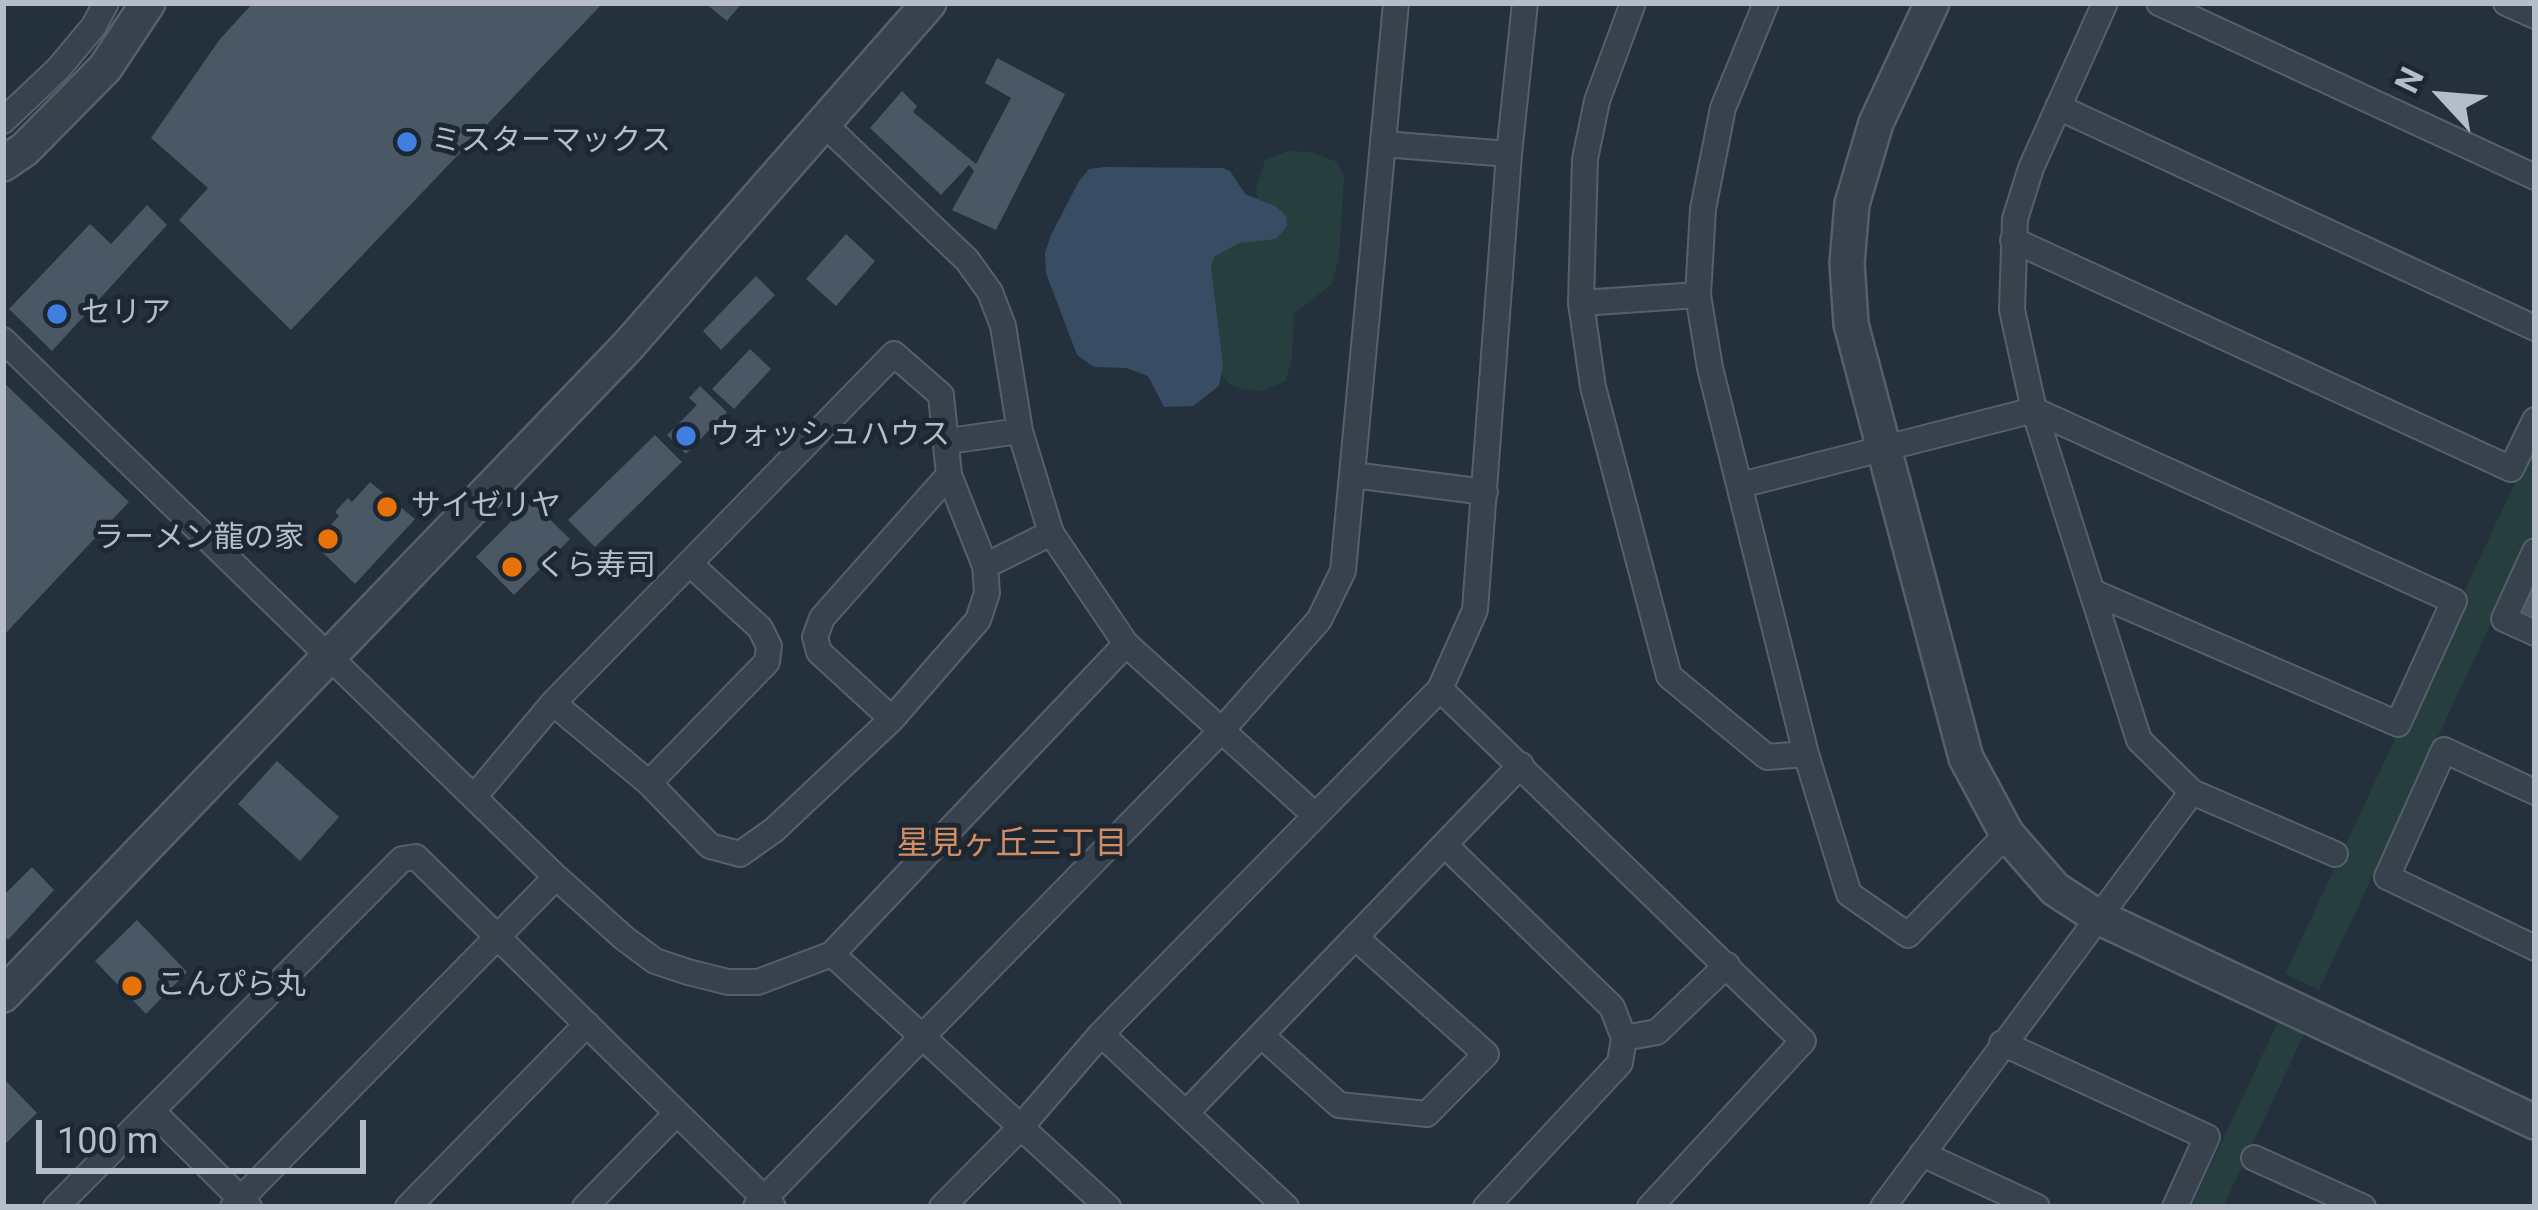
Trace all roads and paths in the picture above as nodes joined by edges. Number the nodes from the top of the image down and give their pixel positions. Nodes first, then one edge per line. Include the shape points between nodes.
1 (106, 3) edge
2 (148, 3) edge
3 (929, 3) edge
4 (1396, 3) edge
5 (1525, 3) edge
6 (1633, 3) edge
7 (1766, 3) edge
8 (1932, 3) edge
9 (2105, 3) edge
10 (2159, 3) edge
11 (2506, 3) edge
12 (2535, 16) edge
13 (2057, 107) junction
14 (3, 121) edge
15 (825, 125) junction
16 (1383, 144) junction
17 (1509, 154) junction
18 (3, 164) edge
19 (2535, 177) edge
20 (2013, 240) junction
21 (1698, 295) junction
22 (1581, 303) junction
23 (2535, 328) edge
24 (3, 340) edge
25 (2034, 410) junction
26 (2535, 420) edge
27 (1020, 431) junction
28 (948, 441) junction
29 (1886, 451) junction
30 (1353, 475) junction
31 (949, 476) junction
32 (1741, 485) junction
33 (1485, 492) junction
34 (1051, 533) junction
35 (2535, 551) edge
36 (691, 565) junction
37 (985, 566) junction
38 (2093, 592) junction
39 (2535, 633) edge
40 (1126, 644) junction
41 (333, 657) junction
42 (1440, 689) junction
43 (553, 704) junction
44 (892, 718) junction
45 (1222, 730) junction
46 (1806, 754) junction
47 (1521, 765) junction
48 (649, 783) junction
49 (2192, 792) junction
50 (2535, 793) edge
51 (474, 797) junction
52 (1315, 815) junction
53 (2007, 834) junction
54 (1445, 844) junction
55 (2335, 854) dead end
56 (556, 877) junction
57 (2098, 917) junction
58 (497, 937) junction
59 (1355, 937) junction
60 (2535, 948) edge
61 (832, 954) junction
62 (1727, 965) junction
63 (3, 995) edge
64 (586, 1024) junction
65 (1101, 1034) junction
66 (1261, 1035) junction
67 (925, 1038) junction
68 (1624, 1038) junction
69 (2002, 1043) junction
70 (152, 1111) junction
71 (677, 1113) junction
72 (1186, 1114) junction
73 (2535, 1122) edge
74 (1019, 1129) junction
75 (1922, 1154) junction
76 (2254, 1158) dead end
77 (241, 1204) edge
78 (764, 1204) edge
79 (56, 1207) edge
80 (408, 1207) edge
81 (585, 1207) edge
82 (942, 1207) edge
83 (1108, 1207) edge
84 (1286, 1207) edge
85 (1486, 1207) edge
86 (1650, 1207) edge
87 (1883, 1207) edge
88 (2037, 1207) edge
89 (2175, 1207) edge
90 (2362, 1207) edge

1 - 14 street via 58,69
2 - 18 street via 105,68
3 - 15 street
4 - 16 street
5 - 17 street
6 - 22 street via 1585,159
7 - 21 street via 1723,108 1703,209
8 - 29 street via 1876,123 1852,204 1851,324
9 - 13 street
10 - 19 street
11 - 12 street
13 - 20 street
13 - 23 street
15 - 27 street via 967,260 989,292 1004,326
15 - 41 street
16 - 17 street
16 - 30 street
17 - 33 street
20 - 25 street via 2012,310
20 - 26 street via 2510,469
21 - 22 street
21 - 32 street
22 - 46 street via 1593,388 1669,676 1767,757
24 - 41 street
25 - 29 street
25 - 38 street
25 - 38 street via 2454,601 2398,724
27 - 28 street
27 - 34 street
28 - 31 street
28 - 36 street via 941,395 894,354
29 - 32 street
29 - 53 street via 1966,758
30 - 33 street
30 - 45 street via 1343,571 1319,620
31 - 37 street
31 - 44 street via 822,618 815,637 819,652
32 - 46 street
33 - 42 street via 1475,610
34 - 37 street
34 - 40 street
35 - 39 street via 2504,619
36 - 43 street
36 - 48 street via 760,628 767,662
37 - 44 street via 977,620
38 - 49 street via 2139,740
40 - 45 street
40 - 61 street
41 - 51 street
41 - 63 street
42 - 47 street
42 - 52 street
43 - 48 street
43 - 51 street
44 - 48 street via 740,854 710,846
45 - 52 street
45 - 67 street
46 - 53 street via 1849,894 1908,934
47 - 54 street
47 - 62 street
49 - 55 street
49 - 57 street
50 - 60 street via 2444,750 2387,877
51 - 56 street
52 - 65 street
53 - 57 street via 2055,890
54 - 59 street
54 - 68 street via 1612,1007
56 - 58 street
56 - 61 street via 655,961 688,972 758,982
57 - 69 street
57 - 73 street
58 - 64 street
58 - 70 street via 416,857 402,859
58 - 77 street
59 - 66 street
59 - 66 street via 1486,1054 1427,1114 1339,1105
61 - 67 street
62 - 68 street via 1657,1031
62 - 86 street via 1804,1041
64 - 71 street
64 - 80 street
65 - 72 street
65 - 74 street
66 - 72 street
67 - 74 street
67 - 78 street
68 - 85 street via 1620,1063
69 - 75 street
69 - 89 street via 2207,1137
70 - 77 street
70 - 79 street
71 - 78 street
71 - 81 street
72 - 84 street
74 - 82 street
74 - 83 street
75 - 87 street
75 - 88 street
76 - 90 street

